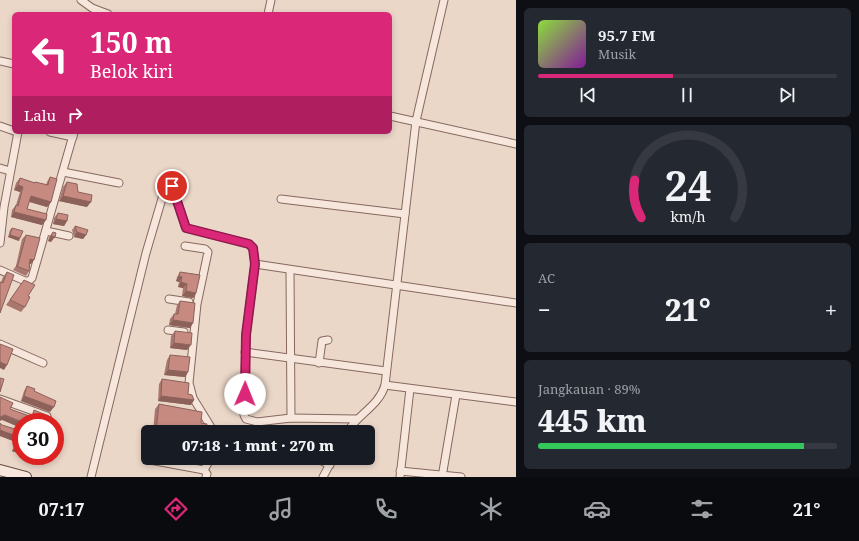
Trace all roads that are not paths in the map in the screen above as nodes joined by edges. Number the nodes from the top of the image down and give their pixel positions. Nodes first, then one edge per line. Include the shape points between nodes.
1 (81, 0) edge
2 (271, 0) edge
3 (444, 0) edge
4 (103, 12) edge
5 (268, 12) edge
6 (0, 61) edge
7 (12, 64) edge
8 (392, 116) edge
9 (416, 121) junction
10 (0, 126) edge
11 (12, 130) edge
12 (16, 134) edge
13 (74, 135) edge
14 (516, 144) edge
15 (0, 168) edge
16 (10, 171) junction
17 (63, 172) junction
18 (119, 183) dead end
19 (281, 199) dead end
20 (405, 214) junction
21 (46, 231) junction
22 (69, 236) dead end
23 (0, 243) edge
24 (185, 246) dead end
25 (255, 264) junction
26 (0, 270) edge
27 (290, 270) junction
28 (396, 285) junction
29 (169, 299) dead end
30 (197, 304) junction
31 (516, 304) edge
32 (168, 330) dead end
33 (194, 334) junction
34 (328, 340) dead end
35 (0, 344) edge
36 (245, 352) junction
37 (184, 357) edge
38 (191, 358) junction
39 (290, 359) junction
40 (43, 363) dead end
41 (319, 363) junction
42 (386, 372) junction
43 (385, 385) junction
44 (410, 389) junction
45 (456, 395) junction
46 (0, 399) edge
47 (516, 402) edge
48 (39, 413) edge
49 (291, 418) junction
50 (356, 419) junction
51 (208, 425) edge
52 (352, 425) edge
53 (170, 465) edge
54 (330, 465) edge
55 (0, 470) edge
56 (205, 474) edge
57 (400, 474) edge
58 (442, 476) edge
59 (26, 477) edge
60 (91, 477) edge
61 (323, 477) edge
62 (461, 477) edge

1 - 4 street
2 - 5 street
3 - 9 street
6 - 7 street
8 - 9 street
9 - 14 street
9 - 20 street
10 - 11 street
12 - 16 street
13 - 17 street
15 - 16 street
16 - 23 street
17 - 18 street
17 - 21 street
19 - 20 street
20 - 28 street
21 - 22 street
21 - 26 street via 30,280 25,282
24 - 30 street via 205,249 208,252 199,276
25 - 27 street
25 - 36 street
25 - 60 street via 253,248 249,244 186,228 173,188 168,185 164,187
27 - 28 street
27 - 39 street
28 - 31 street
28 - 42 street
29 - 30 street
30 - 33 street
32 - 33 street
33 - 38 street
34 - 41 street via 322,341
35 - 40 street
36 - 39 street
36 - 49 street via 246,419 257,422
37 - 38 street
38 - 51 street via 185,382 198,412
39 - 41 street
39 - 49 street
41 - 42 street
42 - 43 street
43 - 44 street
43 - 50 street via 375,403
44 - 45 street
44 - 57 street
45 - 47 street
45 - 58 street
46 - 48 street
49 - 50 street
50 - 52 street
53 - 56 street
54 - 61 street
55 - 59 main road
57 - 58 street
58 - 62 street

